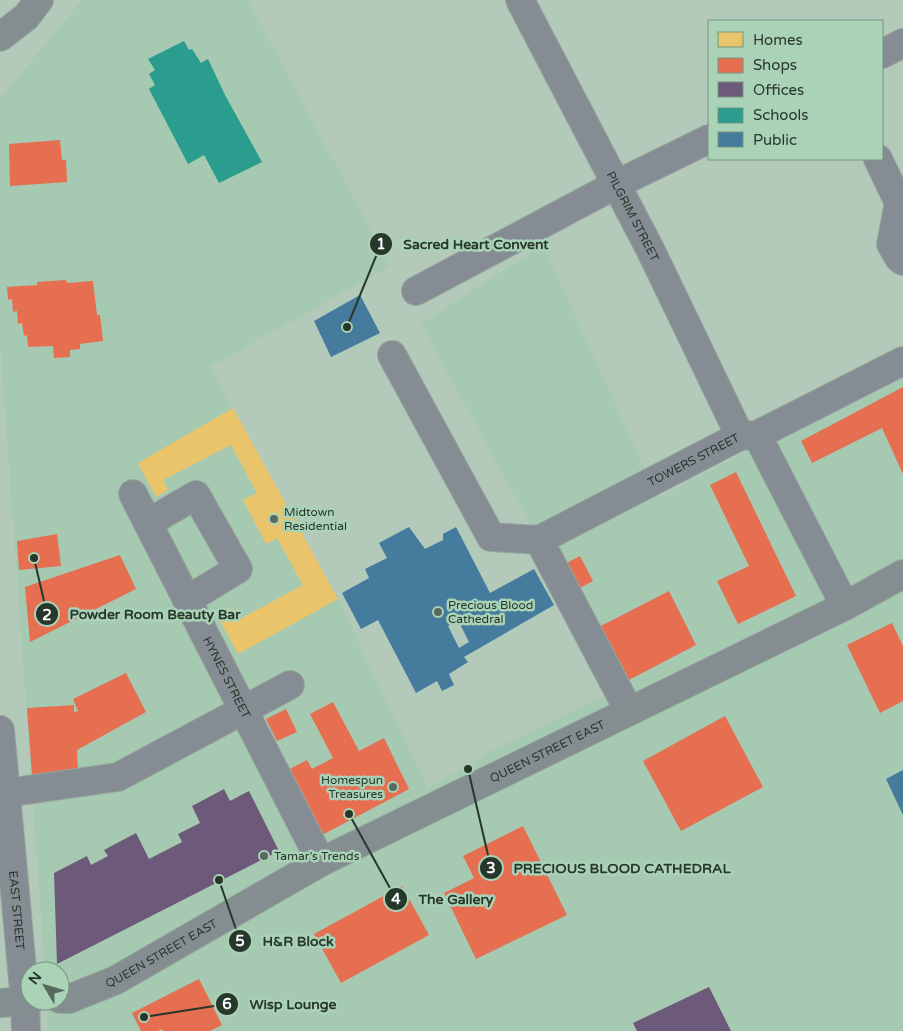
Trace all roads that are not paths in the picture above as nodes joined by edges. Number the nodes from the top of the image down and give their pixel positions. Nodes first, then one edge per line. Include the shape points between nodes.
1 (520, 0) edge
2 (32, 8) edge
3 (0, 37) edge
4 (903, 43) edge
5 (883, 53) edge
6 (0, 56) edge
7 (708, 139) edge
8 (878, 160) edge
9 (616, 185) junction
10 (903, 261) edge
11 (416, 291) dead end
12 (392, 354) dead end
13 (903, 361) edge
14 (749, 435) junction
15 (133, 494) dead end
16 (148, 523) junction
17 (539, 540) junction
18 (903, 574) edge
19 (187, 600) junction
20 (845, 606) junction
21 (290, 685) dead end
22 (243, 709) junction
23 (629, 711) junction
24 (0, 730) edge
25 (6, 793) junction
26 (4, 822) edge
27 (321, 862) junction
28 (70, 999) edge
29 (18, 1001) edge
30 (26, 1031) edge

1 - 9 street, PILGRIM STREET
2 - 3 main road
2 - 6 main road
4 - 5 street
7 - 9 street
8 - 10 street via 899,203 891,244
9 - 11 street
9 - 14 street, PILGRIM STREET
12 - 17 street via 491,537
13 - 14 street, TOWERS STREET
14 - 17 street, TOWERS STREET
14 - 20 street, PILGRIM STREET
15 - 16 street, HYNES STREET
16 - 19 street, HYNES STREET
16 - 19 street via 196,495 238,569
17 - 23 street
18 - 20 main road, QUEEN STREET EAST
19 - 22 street, HYNES STREET
20 - 23 main road, QUEEN STREET EAST
21 - 22 street
22 - 25 street via 118,777
22 - 27 street, HYNES STREET
23 - 27 main road, QUEEN STREET EAST
24 - 25 street, EAST STREET
25 - 26 street, EAST STREET
26 - 29 street, EAST STREET
27 - 28 main road, QUEEN STREET EAST via 116,980
29 - 30 street, EAST STREET

